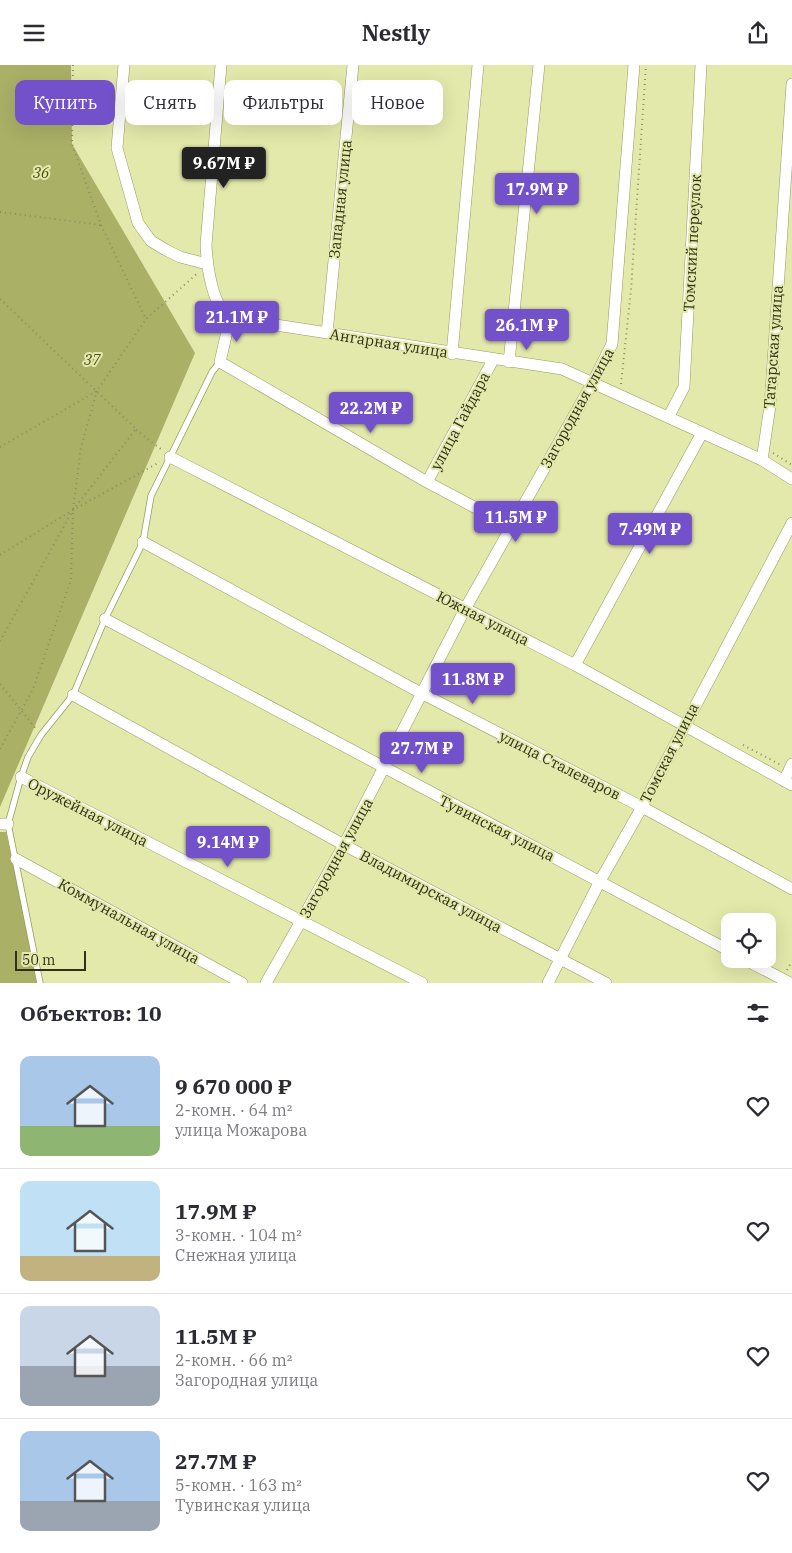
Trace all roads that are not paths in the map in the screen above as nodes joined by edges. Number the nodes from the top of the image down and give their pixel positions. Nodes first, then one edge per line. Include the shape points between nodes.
1 (124, 65) edge
2 (221, 65) edge
3 (353, 65) edge
4 (478, 65) edge
5 (539, 65) edge
6 (634, 65) edge
7 (701, 65) edge
8 (792, 84) edge
9 (206, 265) junction
10 (230, 318) junction
11 (327, 333) junction
12 (452, 353) junction
13 (493, 360) junction
14 (220, 362) junction
15 (509, 362) junction
16 (593, 382) junction
17 (668, 416) junction
18 (702, 433) junction
19 (170, 457) junction
20 (762, 460) junction
21 (792, 479) edge
22 (428, 482) junction
23 (792, 523) edge
24 (510, 526) junction
25 (143, 542) junction
26 (465, 609) junction
27 (105, 619) junction
28 (576, 665) junction
29 (421, 693) junction
30 (73, 695) junction
31 (684, 723) junction
32 (792, 764) edge
33 (384, 769) junction
34 (21, 777) junction
35 (788, 783) edge
36 (642, 807) junction
37 (4, 825) edge
38 (344, 845) junction
39 (16, 859) junction
40 (600, 881) junction
41 (792, 889) edge
42 (301, 920) junction
43 (721, 946) edge
44 (559, 958) junction
45 (761, 968) edge
46 (40, 983) edge
47 (242, 983) edge
48 (266, 983) edge
49 (422, 983) edge
50 (548, 983) edge
51 (606, 983) edge
52 (790, 983) edge

1 - 9 street via 117,148 138,223 152,241 166,250
2 - 9 street
3 - 11 street, Западная улица
4 - 12 street
5 - 15 street
6 - 16 street, Загородная улица via 612,344
7 - 17 street, Томский переулок via 684,387
8 - 20 street, Татарская улица via 770,406
9 - 10 street via 222,312
10 - 11 street, Ангарная улица
10 - 14 street
11 - 12 street, Ангарная улица
12 - 13 street, Ангарная улица
13 - 15 street, Ангарная улица
13 - 22 street, улица Гайдара
14 - 19 lane
14 - 22 street
15 - 16 street, Ангарная улица via 562,369
16 - 17 street, Ангарная улица
16 - 24 street, Загородная улица
17 - 18 street, Ангарная улица
18 - 20 street, Ангарная улица
18 - 28 street
19 - 25 lane via 151,496
19 - 26 street, Южная улица
20 - 21 street, Ангарная улица
22 - 24 street
23 - 31 street, Томская улица
24 - 26 street, Загородная улица
25 - 27 lane
25 - 29 street, улица Сталеваров
26 - 28 street, Южная улица
26 - 29 street, Загородная улица
27 - 30 lane
27 - 33 street, Тувинская улица
28 - 31 street, Южная улица
29 - 33 street, Загородная улица
29 - 36 street, улица Сталеваров
30 - 34 lane via 41,735
30 - 38 street, Владимирская улица
31 - 35 street, Южная улица
31 - 36 street, Томская улица
32 - 35 street
33 - 38 street, Загородная улица
33 - 40 street, Тувинская улица
34 - 37 lane
34 - 42 street, Оружейная улица
36 - 40 street, Томская улица
36 - 41 street, улица Сталеваров
37 - 39 lane
38 - 42 street, Загородная улица
38 - 44 street, Владимирская улица
39 - 46 lane
39 - 47 street, Коммунальная улица
40 - 43 street, Тувинская улица
40 - 44 street, Томская улица
42 - 48 street, Загородная улица
42 - 49 street, Оружейная улица
44 - 50 street, Томская улица
44 - 51 street, Владимирская улица
45 - 52 street

